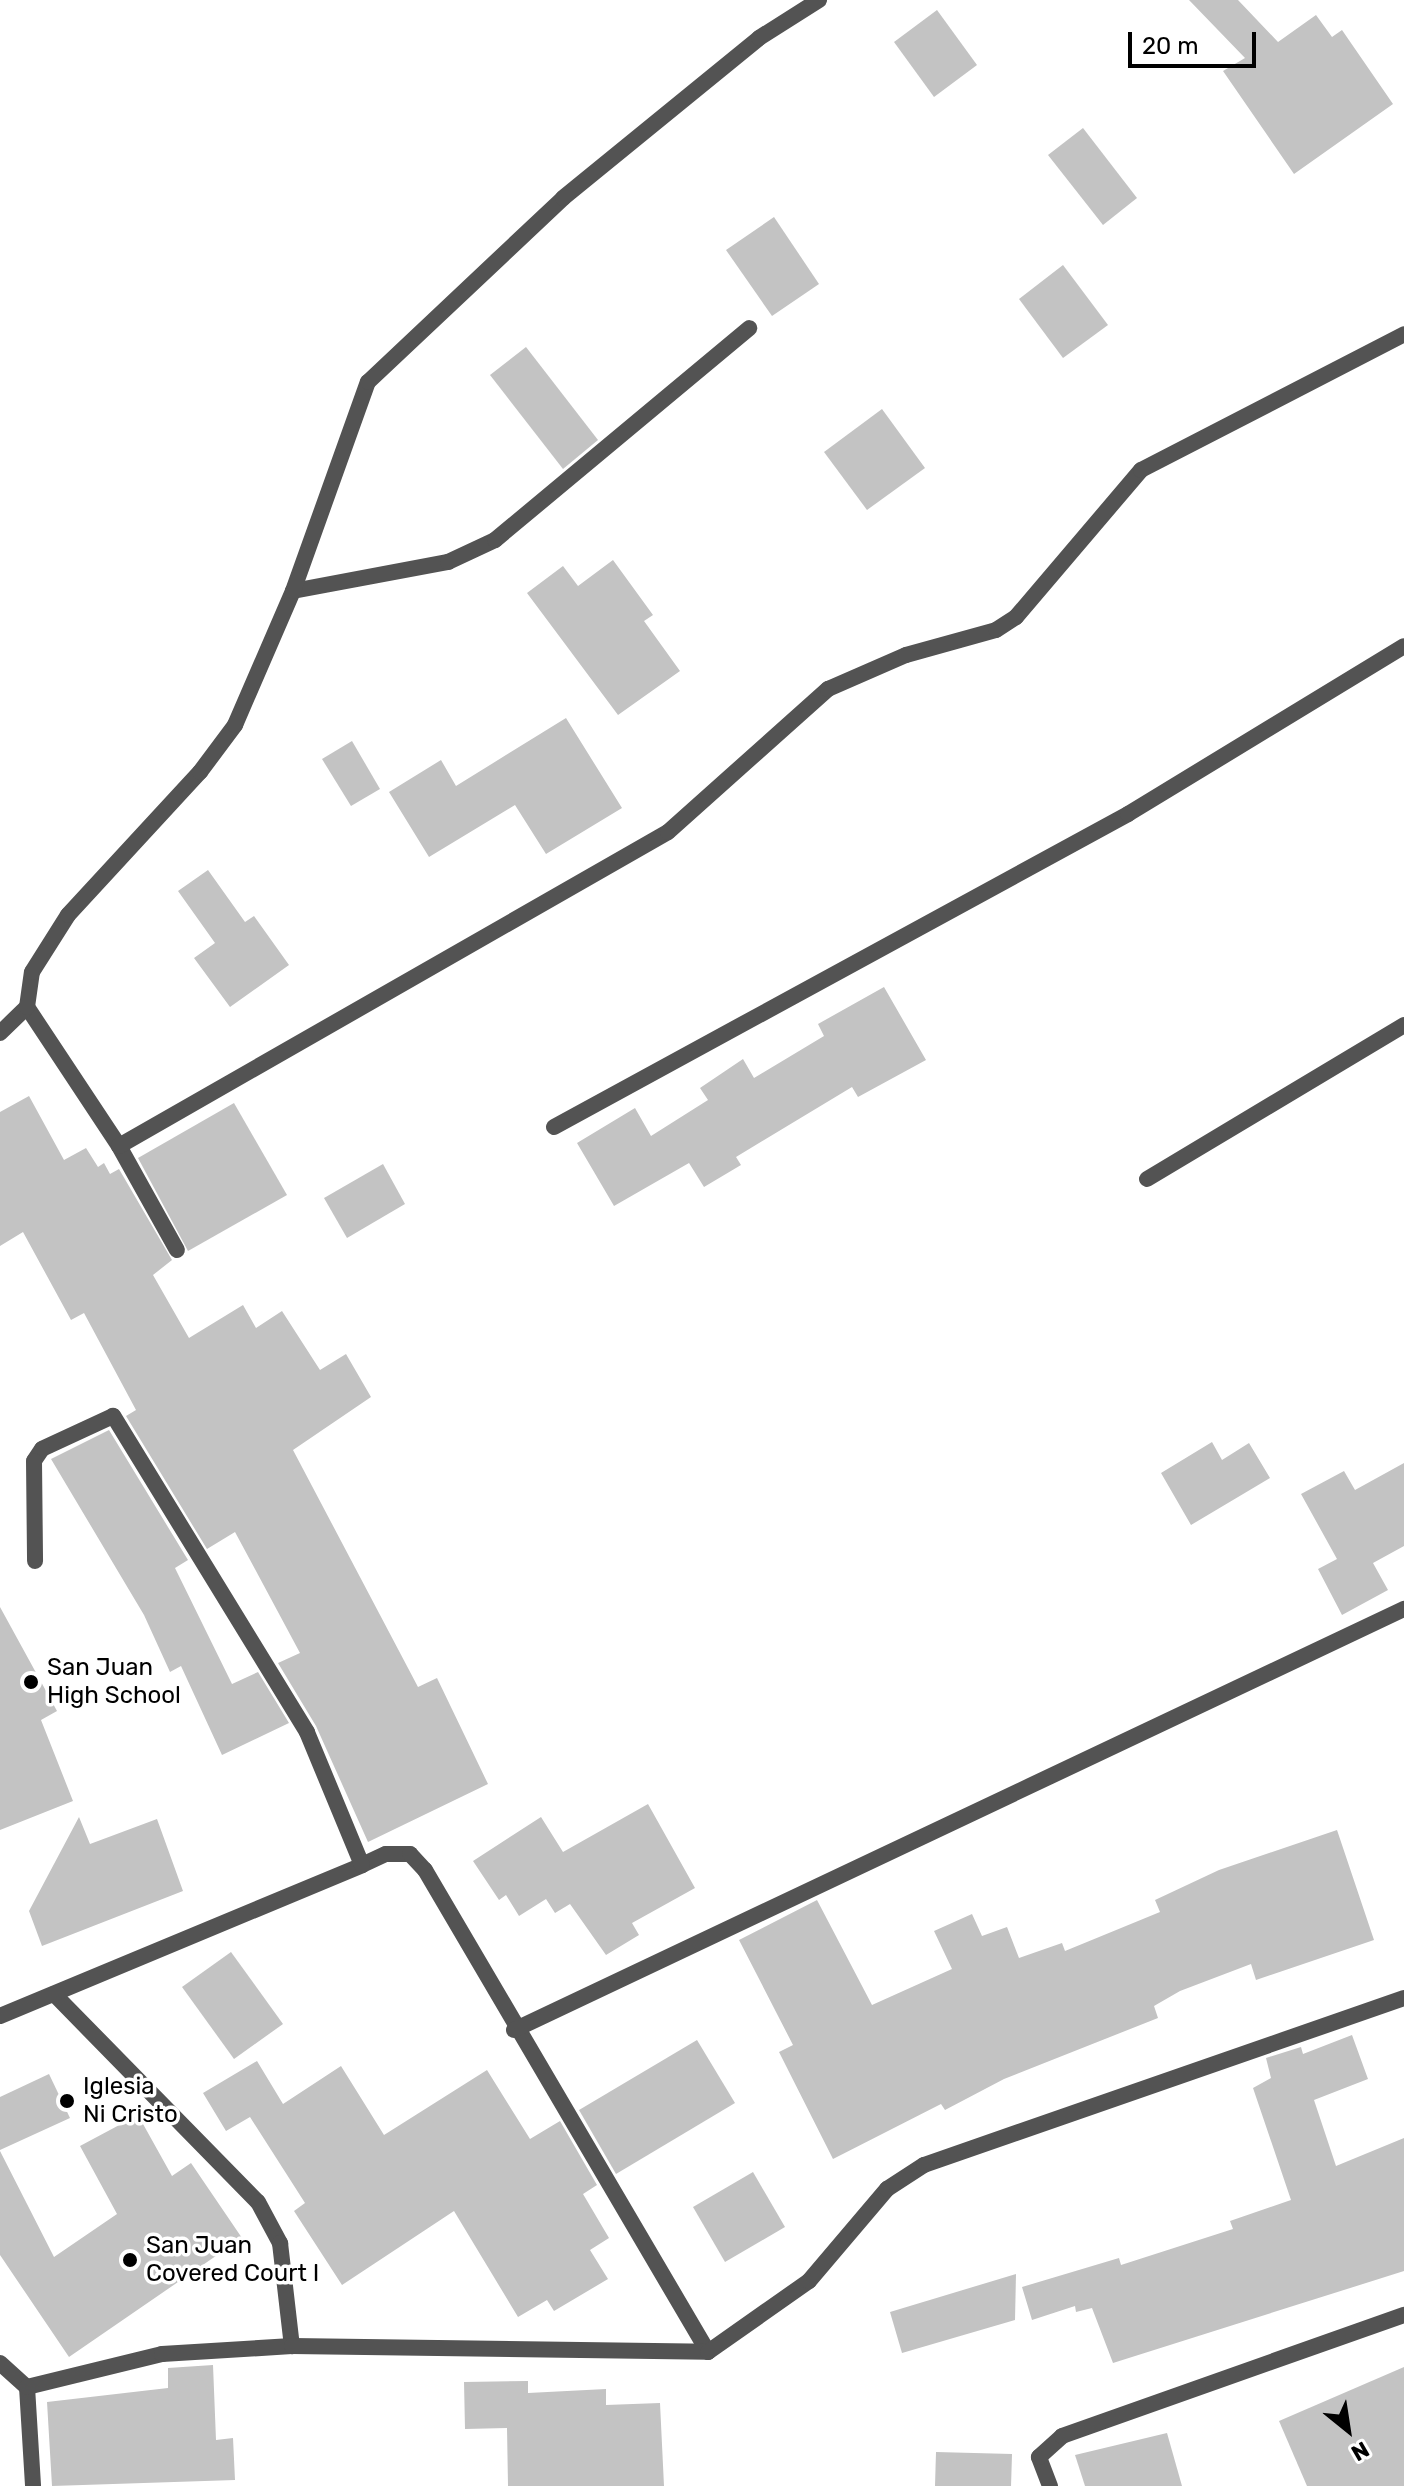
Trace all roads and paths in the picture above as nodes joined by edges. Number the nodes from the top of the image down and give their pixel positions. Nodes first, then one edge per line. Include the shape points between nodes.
1 (819, 0) edge
2 (749, 328) dead end
3 (1404, 334) edge
4 (293, 591) junction
5 (1404, 646) edge
6 (27, 1007) junction
7 (1404, 1025) edge
8 (0, 1033) edge
9 (554, 1127) dead end
10 (119, 1146) junction
11 (1147, 1179) dead end
12 (177, 1250) dead end
13 (35, 1561) dead end
14 (1404, 1609) edge
15 (362, 1865) junction
16 (54, 1994) junction
17 (1404, 1998) edge
18 (0, 2016) edge
19 (514, 2030) junction
20 (1404, 2315) edge
21 (292, 2346) junction
22 (708, 2352) junction
23 (0, 2363) edge
24 (27, 2387) junction
25 (33, 2486) edge
26 (1050, 2486) edge

1 - 4 street via 759,38 563,198 392,354 368,382 350,419
2 - 4 street via 495,540 448,562
3 - 10 street via 1141,470 1016,617 996,630 906,655 828,689 668,832
4 - 6 street via 235,725 44,947
5 - 9 street via 1128,814
6 - 8 street
6 - 10 street
7 - 11 street
10 - 12 street
13 - 15 street via 34,1461 87,1424 113,1416 307,1732
14 - 19 street
15 - 16 street
15 - 19 street via 386,1854 410,1854 425,1870
16 - 18 street
16 - 21 street via 258,2202 280,2243
17 - 22 street via 924,2165 887,2189 809,2281
19 - 22 street
20 - 26 street via 1062,2436 1039,2457
21 - 22 street
21 - 24 street via 162,2354
23 - 24 street
24 - 25 street

